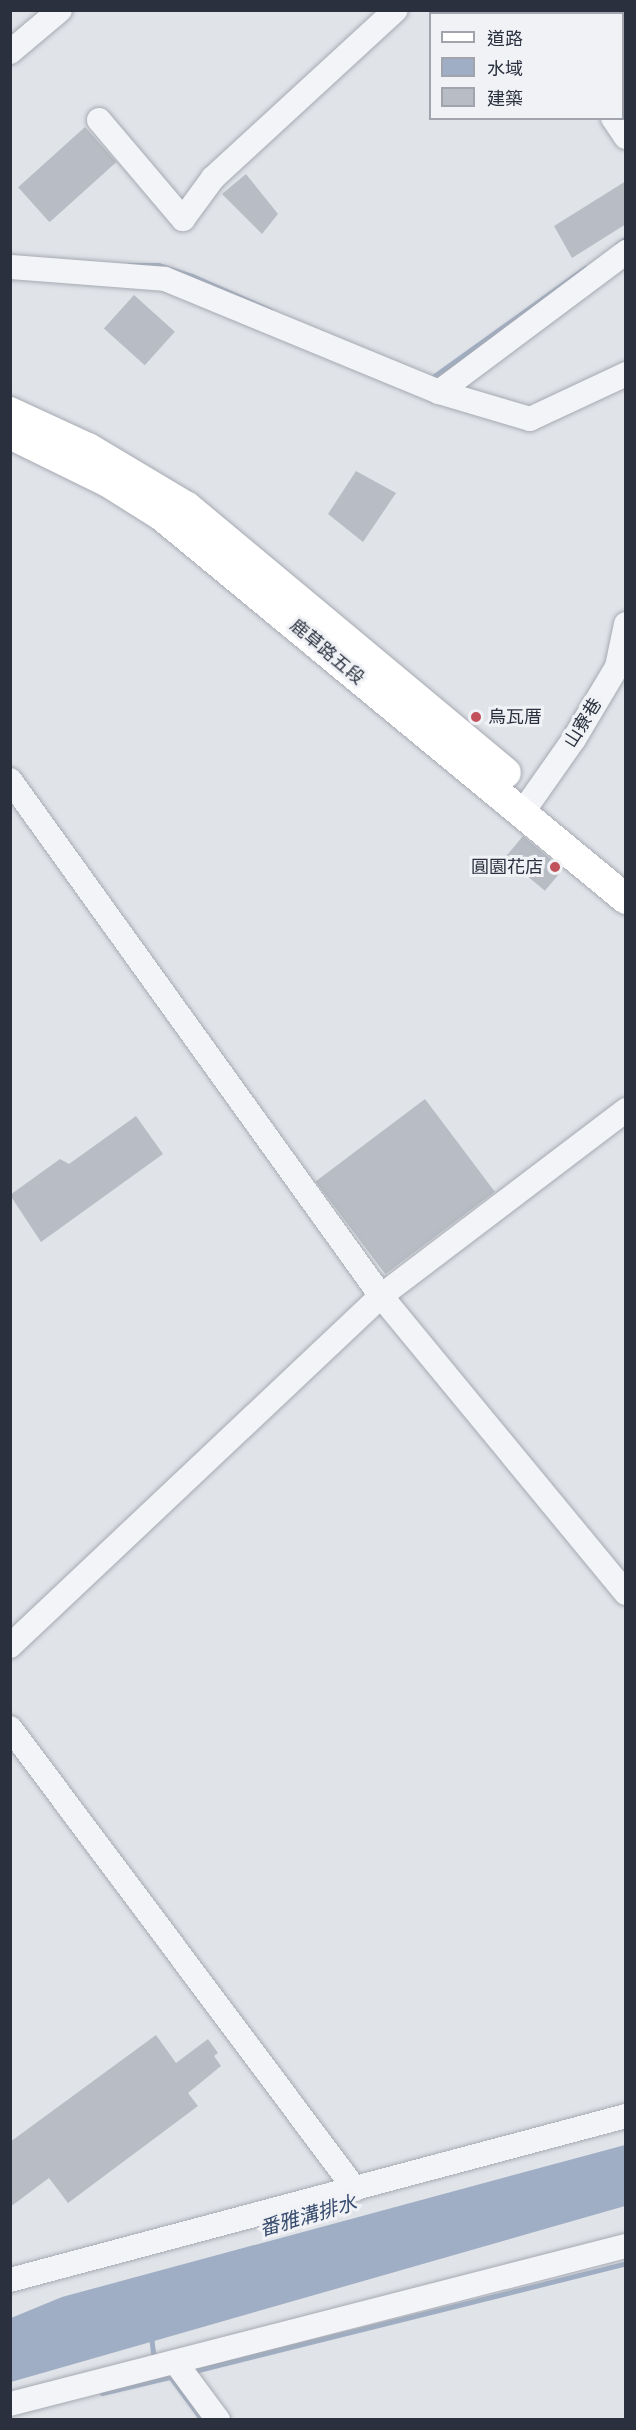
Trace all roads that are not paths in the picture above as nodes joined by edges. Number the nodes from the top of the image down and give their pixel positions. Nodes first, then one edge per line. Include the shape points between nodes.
1 (60, 10) edge
2 (396, 10) edge
3 (12, 46) edge
4 (99, 120) dead end
5 (613, 120) edge
6 (626, 137) edge
7 (626, 252) edge
8 (10, 267) edge
9 (626, 374) edge
10 (440, 392) junction
11 (10, 412) edge
12 (10, 434) edge
13 (626, 624) edge
14 (10, 780) edge
15 (528, 805) junction
16 (626, 873) edge
17 (626, 899) edge
18 (626, 1110) edge
19 (381, 1296) junction
20 (626, 1593) edge
21 (10, 1646) edge
22 (10, 1728) edge
23 (626, 2116) edge
24 (355, 2189) junction
25 (626, 2246) edge
26 (10, 2280) edge
27 (176, 2363) junction
28 (10, 2404) edge
29 (218, 2420) edge

1 - 3 street
2 - 4 street via 213,178 183,219
5 - 6 street
7 - 10 street
8 - 10 street via 165,279
9 - 10 street via 530,419
11 - 15 main road, 鹿草路五段 via 88,448 187,507
12 - 15 main road, 鹿草路五段 via 108,482 162,516
13 - 15 street, 山寮巷 via 617,667
14 - 19 street
15 - 16 main road, 鹿草路五段
15 - 17 main road, 鹿草路五段
18 - 19 street
19 - 20 street
19 - 21 street
22 - 24 street
23 - 24 street
24 - 26 street
25 - 27 street
27 - 28 street
27 - 29 street

